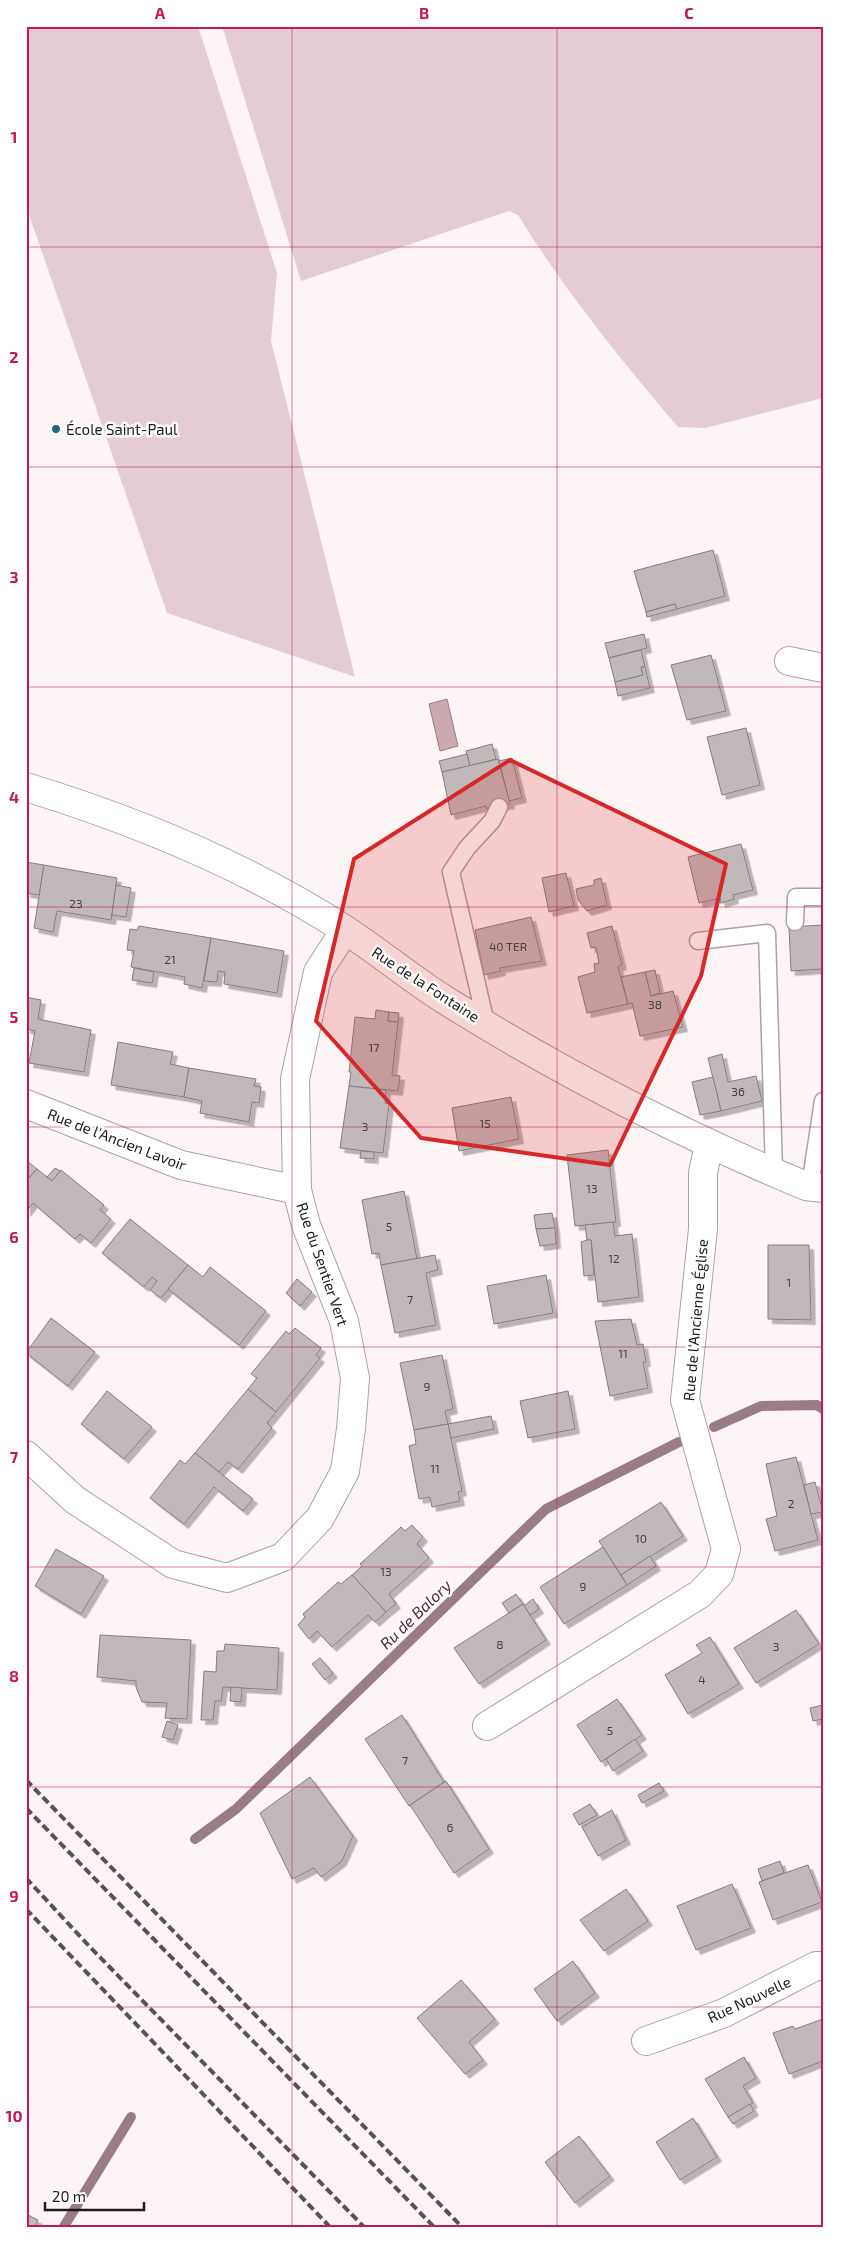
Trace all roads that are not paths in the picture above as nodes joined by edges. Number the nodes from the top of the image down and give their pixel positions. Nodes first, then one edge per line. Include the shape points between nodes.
1 (789, 661) dead end
2 (823, 668) edge
3 (26, 787) edge
4 (499, 806) dead end
5 (823, 896) edge
6 (795, 922) dead end
7 (345, 930) junction
8 (698, 941) dead end
9 (486, 1023) junction
10 (823, 1101) edge
11 (26, 1104) edge
12 (709, 1144) junction
13 (774, 1172) junction
14 (816, 1187) edge
15 (297, 1190) junction
16 (26, 1454) edge
17 (487, 1726) dead end
18 (823, 1966) edge
19 (646, 2040) dead end

1 - 2 street
3 - 7 street, Rue de la Fontaine via 58,796 201,851 270,885
4 - 9 lane via 492,821 467,848 451,872
5 - 6 lane via 796,897
7 - 9 street, Rue de la Fontaine via 444,999
7 - 15 street, Rue du Sentier Vert via 318,972 295,1079
8 - 13 lane via 767,933
9 - 12 street, Rue de la Fontaine via 583,1080
10 - 14 lane
11 - 15 street, Rue de l'Ancien Lavoir via 181,1165
12 - 13 street, Rue de la Fontaine
12 - 17 street, Rue de l'Ancienne Église via 702,1173 703,1229 685,1400 726,1549 719,1574 700,1594
13 - 14 street, Rue de la Fontaine
15 - 16 street, Rue du Sentier Vert via 306,1225 344,1321 355,1378 345,1471 320,1518 283,1557 228,1578 174,1564 75,1500
18 - 19 street, Rue Nouvelle via 816,1966 724,2013

